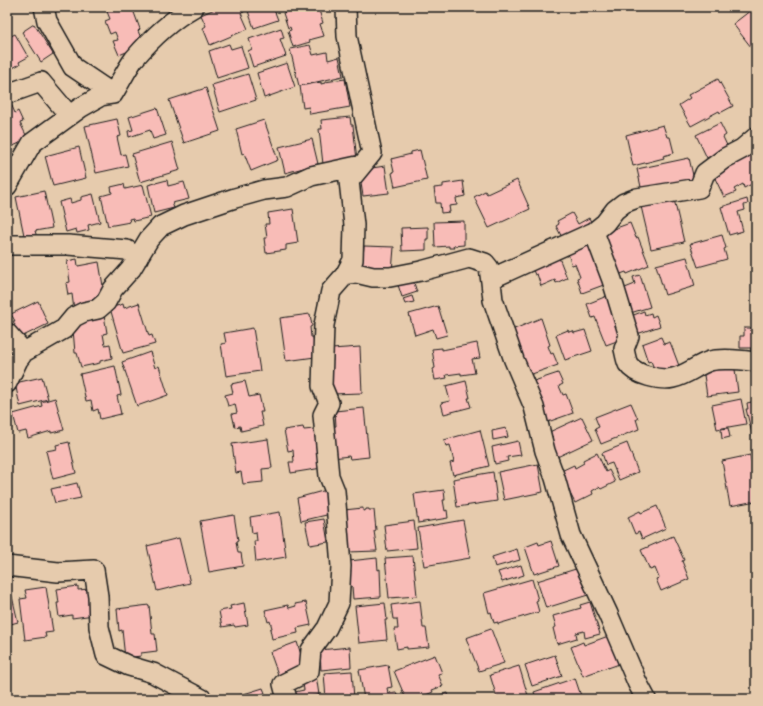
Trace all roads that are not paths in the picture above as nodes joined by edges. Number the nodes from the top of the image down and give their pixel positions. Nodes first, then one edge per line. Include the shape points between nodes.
1 (44, 7) edge
2 (194, 7) edge
3 (346, 7) edge
4 (7, 94) edge
5 (113, 94) junction
6 (69, 115) junction
7 (756, 137) edge
8 (362, 165) junction
9 (7, 186) edge
10 (594, 232) junction
11 (8, 241) edge
12 (138, 258) junction
13 (345, 275) junction
14 (491, 282) junction
15 (7, 333) edge
16 (24, 352) junction
17 (756, 362) edge
18 (7, 383) edge
19 (7, 566) edge
20 (202, 699) edge
21 (287, 699) edge
22 (646, 699) edge

1 - 5 street via 47,21 73,67
2 - 5 street via 165,27 133,60
3 - 8 street via 347,36 372,153
4 - 6 street via 41,82
5 - 6 street via 101,96
6 - 9 street via 32,143
7 - 10 street via 705,173 699,188 637,198 624,203
8 - 12 street via 311,176 287,186 264,190 184,215 161,226 149,239
8 - 13 street via 349,181 354,225 353,260
10 - 14 street via 497,276
10 - 17 street via 629,336 624,349 628,364 656,379 673,378 710,361
11 - 12 street via 127,250
12 - 16 street via 98,309 74,317 64,329
13 - 14 street via 356,273 390,277 469,258 485,263 489,268
13 - 21 street via 331,291 324,325 322,368 322,386 329,402 323,415 329,476 335,491 341,566 339,603 327,628 311,650 309,671 283,684
14 - 22 street via 493,300 534,407 571,535
15 - 16 street
16 - 18 street
19 - 20 street via 58,572 94,570 99,627 106,655 129,666 153,673

